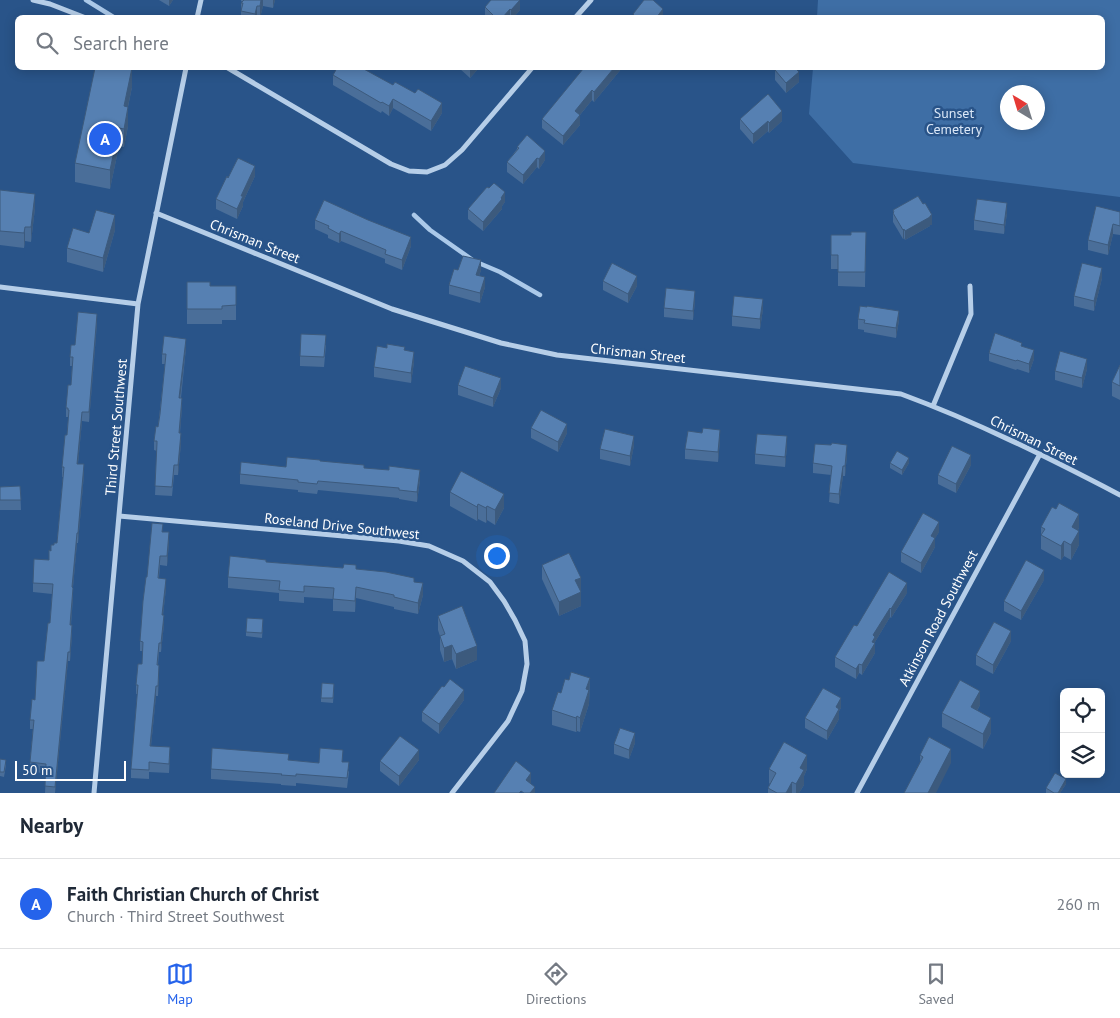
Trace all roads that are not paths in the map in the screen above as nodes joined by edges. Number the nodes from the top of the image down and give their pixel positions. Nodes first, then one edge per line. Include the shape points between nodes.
1 (34, 0) edge
2 (201, 0) edge
3 (591, 0) edge
4 (78, 15) edge
5 (198, 15) edge
6 (578, 15) edge
7 (186, 70) edge
8 (231, 70) edge
9 (530, 70) edge
10 (156, 213) junction
11 (970, 286) dead end
12 (0, 287) edge
13 (138, 304) junction
14 (933, 406) junction
15 (1040, 454) junction
16 (1120, 495) edge
17 (119, 516) junction
18 (94, 793) edge
19 (452, 793) edge
20 (856, 793) edge

1 - 4 street
2 - 5 street
3 - 6 street
7 - 10 street, Third Street Southwest
8 - 9 street via 391,164 409,171 428,172 445,165 462,150
10 - 13 street, Third Street Southwest
10 - 14 street, Chrisman Street via 392,309 501,343 557,356 902,394
11 - 14 street via 971,314
12 - 13 street
13 - 17 street, Third Street Southwest
14 - 15 street, Chrisman Street
15 - 16 street, Chrisman Street
15 - 20 street, Atkinson Road Southwest
17 - 18 street, Third Street Southwest
17 - 19 street, Roseland Drive Southwest via 429,546 463,561 490,582 525,641 527,664 522,691 508,721

